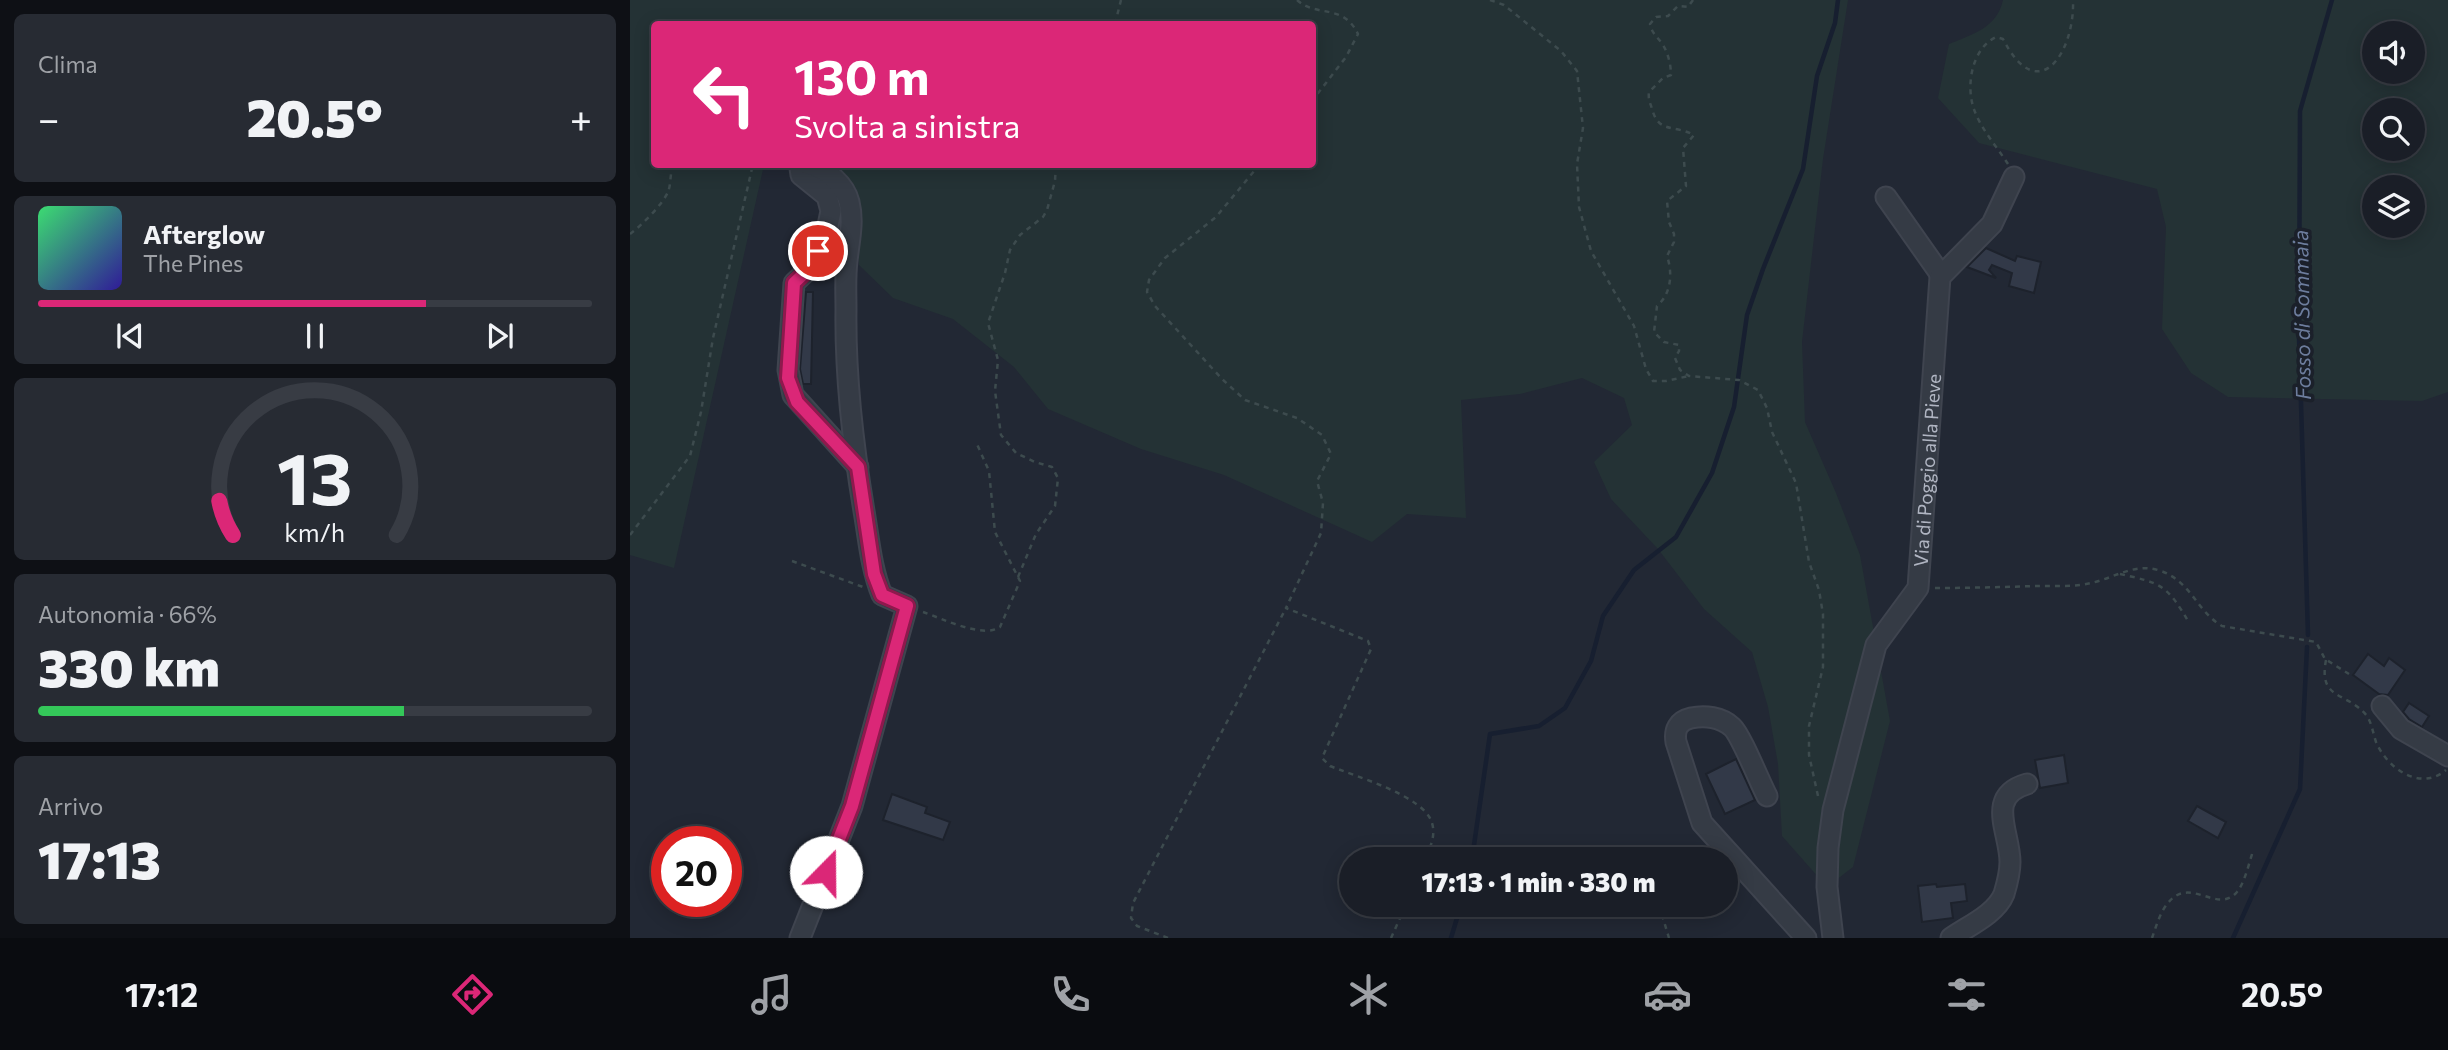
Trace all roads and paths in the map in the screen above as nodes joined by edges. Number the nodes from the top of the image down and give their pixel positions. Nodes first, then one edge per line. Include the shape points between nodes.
1 (1121, 0) edge
2 (1297, 0) edge
3 (1490, 0) edge
4 (1693, 0) edge
5 (2073, 0) edge
6 (1116, 21) edge
7 (1316, 97) edge
8 (672, 168) edge
9 (752, 168) edge
10 (800, 168) edge
11 (817, 168) edge
12 (1056, 168) edge
13 (1258, 168) edge
14 (2014, 177) joint
15 (1886, 197) dead end
16 (630, 234) edge
17 (1941, 275) junction
18 (1689, 376) junction
19 (976, 442) dead end
20 (858, 467) junction
21 (630, 535) edge
22 (792, 561) dead end
23 (2120, 574) junction
24 (1018, 577) junction
25 (1918, 588) junction
26 (882, 595) junction
27 (907, 606) junction
28 (1286, 608) junction
29 (2189, 621) dead end
30 (2326, 660) junction
31 (2349, 674) dead end
32 (2382, 706) dead end
33 (2448, 756) edge
34 (2448, 768) edge
35 (2027, 784) dead end
36 (1767, 796) dead end
37 (1831, 823) junction
38 (1430, 847) edge
39 (2253, 851) dead end
40 (1401, 917) edge
41 (1663, 917) edge
42 (800, 938) edge
43 (1168, 938) edge
44 (1391, 938) edge
45 (1669, 938) edge
46 (1806, 938) edge
47 (1833, 938) edge
48 (1951, 938) edge
49 (2152, 938) edge

1 - 6 path
2 - 7 path via 1342,15 1358,34
3 - 18 path via 1504,5 1561,51 1577,71 1583,128 1577,164 1579,207 1591,251 1634,326 1653,381
4 - 18 path via 1688,7 1678,6 1650,24 1663,45 1671,75 1649,92 1648,99 1660,125 1693,135 1683,148 1686,186 1667,201 1674,242 1667,256 1671,267 1666,299 1657,306 1654,332 1664,342 1679,345 1675,358
5 - 14 path via 2068,41 2055,65 2045,70 2027,69 2003,39 1996,37 1976,59 1970,89 1975,112
8 - 16 path via 669,191
9 - 21 path via 690,456
10 - 20 street via 801,175 827,196 831,211 811,267 794,283 788,378 797,402
11 - 20 street via 844,188 852,216 846,339
12 - 24 path via 1047,210 1010,250 988,323 998,360 995,391 1002,435 1016,453 1052,467 1058,478 1051,516 1036,534
13 - 28 path via 1216,217 1165,258 1149,280 1147,292 1245,400 1297,418 1322,435 1331,454 1317,481 1323,503 1321,533
14 - 17 street via 1992,224
15 - 17 street
17 - 25 street, Via di Poggio alla Pieve
18 - 37 path via 1739,380 1758,390 1796,483 1823,614 1823,667 1809,726 1809,755 1820,805
19 - 24 path via 989,471 995,532
20 - 26 street via 874,574
22 - 26 path
23 - 25 path via 2068,585
23 - 29 path via 2163,587
23 - 30 path via 2157,570 2189,590 2222,626 2316,642
24 - 27 path via 1018,588 994,631
25 - 37 street, Via di Poggio alla Pieve via 1876,645
26 - 27 street
27 - 42 street via 852,806
28 - 38 path via 1368,641 1371,649 1322,758 1329,766 1423,807 1432,822
28 - 43 path via 1133,903 1131,918 1137,926
30 - 31 path
30 - 34 path via 2325,683 2369,719 2376,742 2391,765 2403,774 2427,779
32 - 33 street via 2401,729
35 - 48 street via 2015,787 2001,809 2010,860 2003,896 1992,911
36 - 46 street via 1732,728 1712,717 1679,723 1676,742 1702,823
37 - 47 street, Via di Poggio alla Pieve via 1827,887
39 - 49 path via 2237,892 2217,900 2189,891 2181,894 2168,903
40 - 44 path
41 - 45 path

